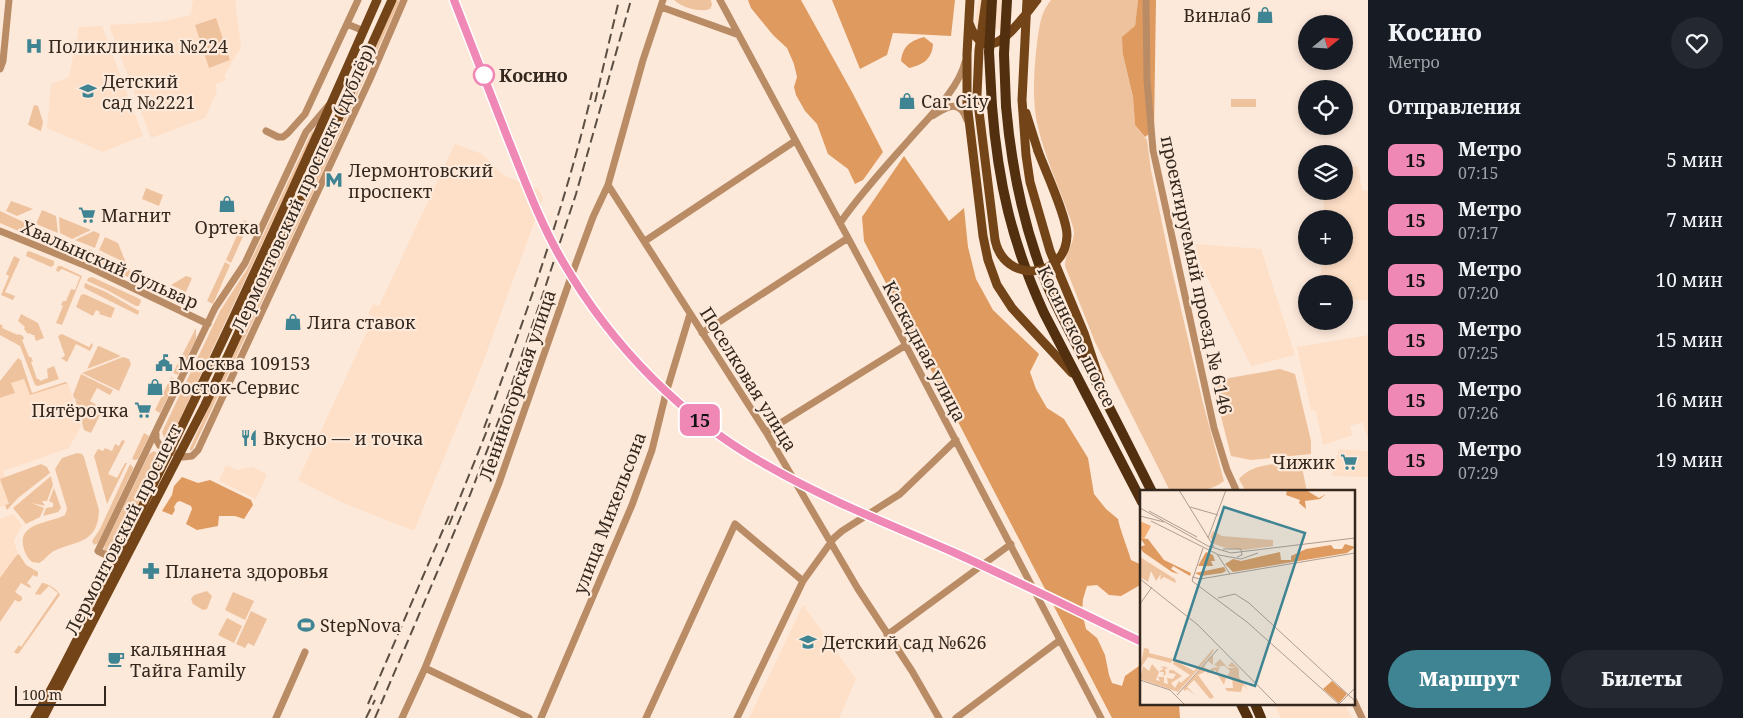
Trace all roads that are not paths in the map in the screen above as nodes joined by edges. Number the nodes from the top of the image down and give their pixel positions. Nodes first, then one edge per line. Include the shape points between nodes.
1 (10, 0) edge
2 (358, 0) edge
3 (377, 0) edge
4 (392, 0) edge
5 (720, 0) edge
6 (970, 0) edge
7 (986, 0) edge
8 (992, 0) edge
9 (1007, 0) edge
10 (1027, 0) edge
11 (1038, 0) edge
12 (1146, 0) edge
13 (403, 1) edge
14 (662, 3) edge
15 (1026, 14) junction
16 (968, 20) junction
17 (347, 24) junction
18 (364, 31) junction
19 (739, 35) junction
20 (967, 54) junction
21 (0, 69) edge
22 (1022, 99) junction
23 (332, 101) junction
24 (928, 119) junction
25 (969, 130) junction
26 (266, 132) dead end
27 (795, 140) junction
28 (608, 185) junction
29 (840, 223) junction
30 (0, 231) edge
31 (848, 238) junction
32 (645, 241) junction
33 (690, 314) junction
34 (208, 324) junction
35 (702, 333) junction
36 (906, 345) junction
37 (1085, 390) junction
38 (1114, 417) junction
39 (766, 432) junction
40 (156, 434) junction
41 (956, 440) junction
42 (170, 451) junction
43 (180, 456) junction
44 (1151, 490) edge
45 (1236, 490) edge
46 (1140, 498) edge
47 (831, 542) junction
48 (1011, 544) junction
49 (116, 560) junction
50 (803, 581) junction
51 (887, 636) junction
52 (1060, 640) junction
53 (305, 652) dead end
54 (424, 668) junction
55 (1356, 704) edge
56 (1242, 706) edge
57 (1256, 706) edge
58 (34, 718) edge
59 (43, 718) edge
60 (276, 718) edge
61 (402, 718) edge
62 (529, 718) edge
63 (541, 718) edge
64 (646, 718) edge
65 (737, 718) edge
66 (939, 718) edge
67 (956, 718) edge
68 (1101, 718) edge
69 (1248, 718) edge
70 (1261, 718) edge
71 (1362, 718) edge

1 - 21 street
2 - 17 street, Лермонтовский проспект (дублёр)
3 - 18 main road, Лермонтовский проспект
4 - 43 main road, Лермонтовский проспект
5 - 19 street, Каскадная улица
6 - 16 main road
7 - 22 main road, bridge via 977,95 995,240 1005,261 1028,272 1044,270 1053,264 1064,251 1067,238 1065,223
8 - 37 highway, Косинское шоссе, bridge via 989,52 992,106 1007,213 1030,283
9 - 38 highway, Косинское шоссе, bridge via 1006,106 1022,208 1037,260 1058,310
10 - 15 main road
11 - 15 main road
12 - 45 street, проектируемый проезд № 6146 via 1147,80 1153,150 1214,428
13 - 43 street, Лермонтовский проспект (дублёр) via 198,450 188,458
14 - 19 street
14 - 28 street, Лениногорская улица via 642,60
15 - 16 main road via 1001,41 989,45 980,43
15 - 22 main road
16 - 20 main road
17 - 18 street
17 - 26 street, Лермонтовский проспект (дублёр) via 302,118 283,137
18 - 23 main road, Лермонтовский проспект
19 - 27 street, Каскадная улица
20 - 24 street via 960,77
20 - 25 main road
22 - 38 main road via 1030,182 1043,230
23 - 34 street, Лермонтовский проспект (дублёр) via 306,132 245,263
23 - 42 main road, Лермонтовский проспект
24 - 25 street via 955,106 964,114
24 - 29 street via 857,198
25 - 37 main road via 983,236 994,278 1015,312 1057,355
27 - 29 street, Каскадная улица
27 - 32 street
28 - 32 street, Поселковая улица
28 - 54 street, Лениногорская улица via 575,266 499,483
29 - 31 street, Каскадная улица
30 - 34 street, Хвалынский бульвар via 89,267
31 - 35 street
31 - 36 street, Каскадная улица
32 - 33 street, Поселковая улица
33 - 35 street, Поселковая улица
33 - 63 street, улица Михельсона via 652,450 632,505
34 - 40 street, Лермонтовский проспект (дублёр)
35 - 39 street, Поселковая улица
36 - 39 street
36 - 41 street, Каскадная улица
37 - 46 highway, Косинское шоссе
38 - 44 highway, Косинское шоссе
39 - 47 street, Поселковая улица
40 - 42 street via 159,444
40 - 49 street, Лермонтовский проспект (дублёр) via 98,551
41 - 47 street via 900,494 842,531
41 - 48 street, Каскадная улица
42 - 43 street
42 - 49 main road, Лермонтовский проспект
43 - 59 main road, Лермонтовский проспект
47 - 50 street
47 - 51 street, Поселковая улица
48 - 51 street
48 - 52 street, Каскадная улица
49 - 58 main road, Лермонтовский проспект
50 - 64 street via 735,524
50 - 65 street
51 - 66 street, Поселковая улица
52 - 67 street
52 - 68 street, Каскадная улица
53 - 60 street
54 - 61 street, Лениногорская улица
54 - 62 street
55 - 71 street
56 - 69 highway
57 - 70 highway

